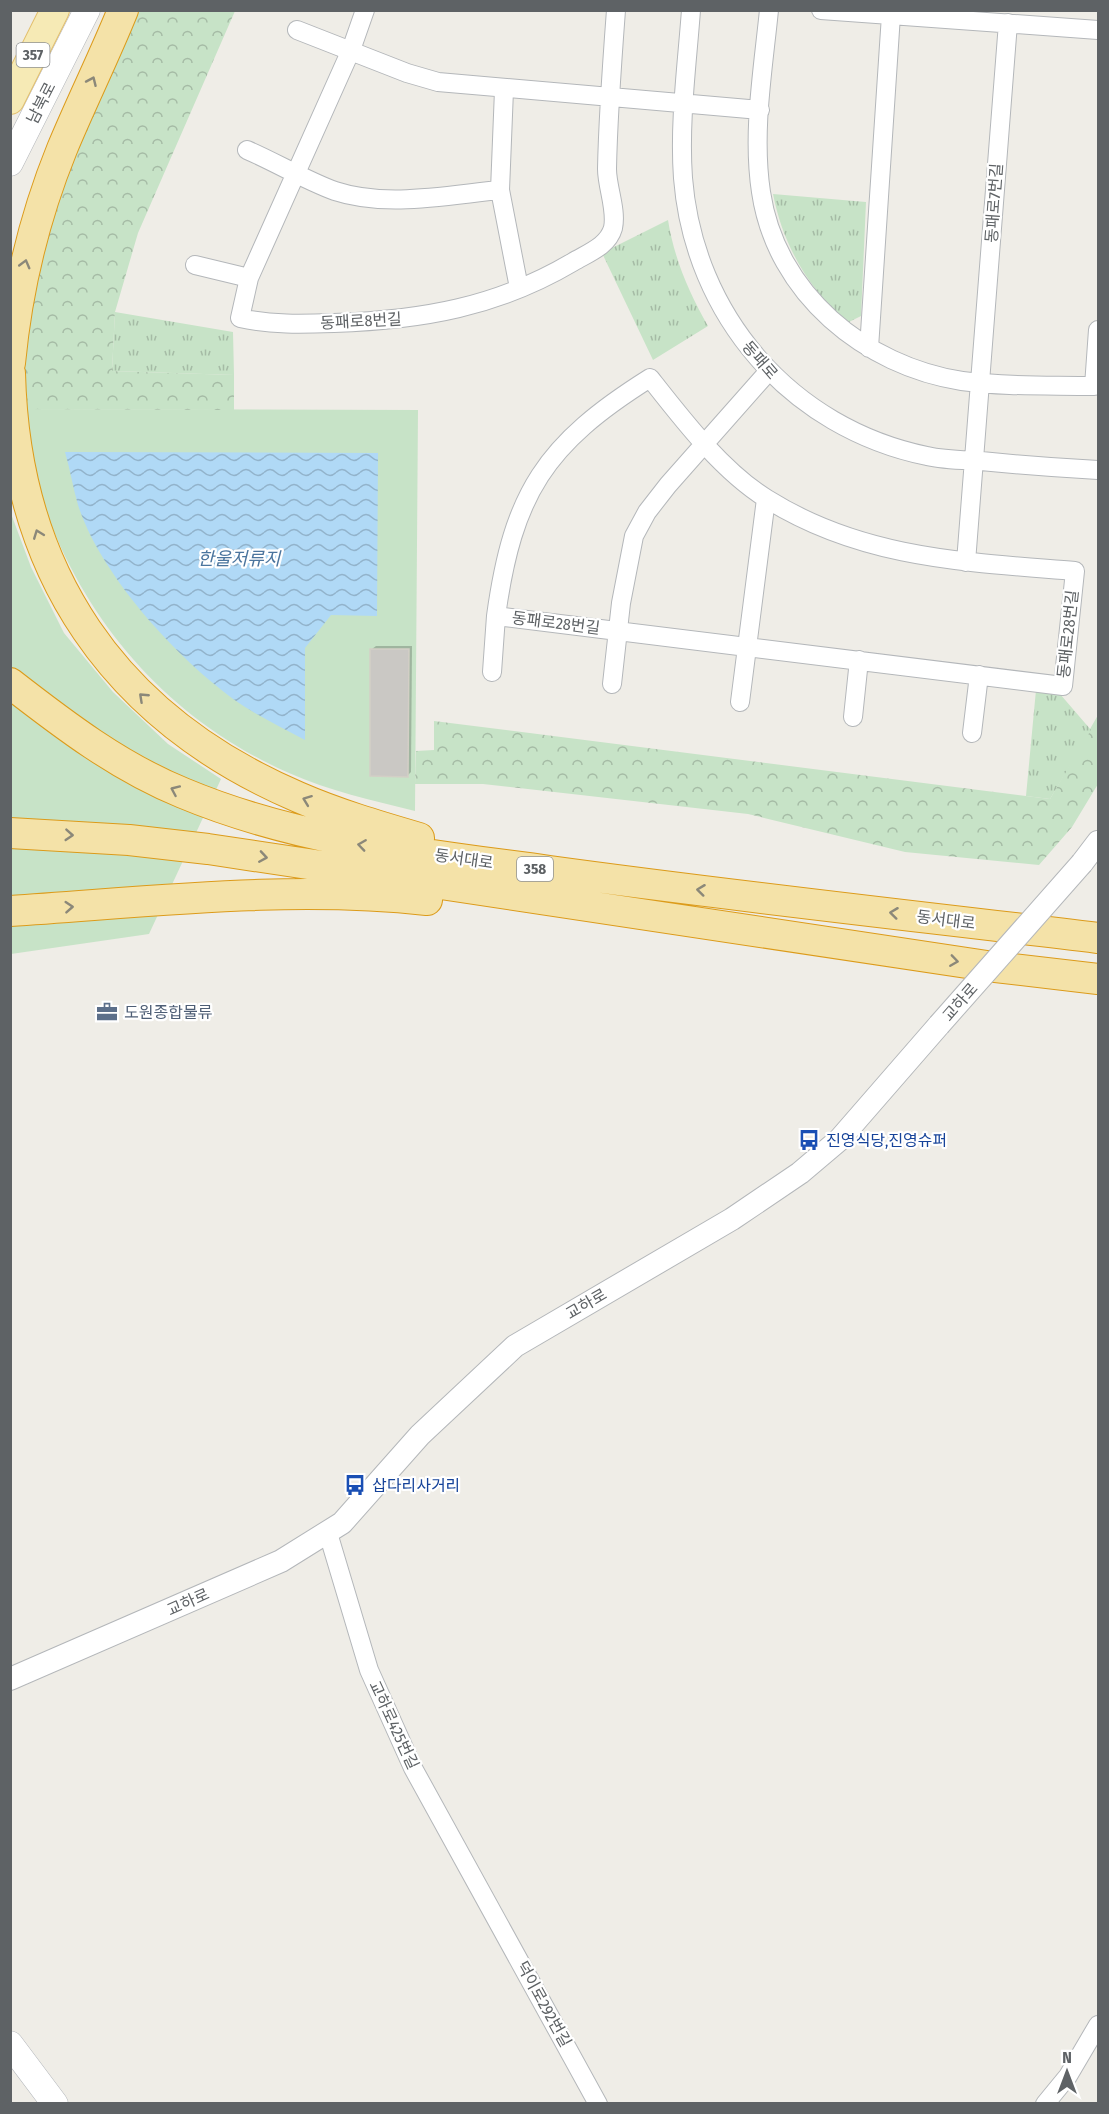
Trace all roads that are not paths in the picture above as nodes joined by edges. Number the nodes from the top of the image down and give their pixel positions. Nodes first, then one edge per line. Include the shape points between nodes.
1 (55, 10) edge
2 (87, 10) edge
3 (123, 10) edge
4 (365, 10) edge
5 (616, 10) edge
6 (691, 10) edge
7 (769, 10) edge
8 (821, 10) edge
9 (891, 15) junction
10 (1008, 23) junction
11 (297, 30) dead end
12 (1098, 30) edge
13 (351, 50) junction
14 (504, 90) junction
15 (610, 98) junction
16 (10, 100) edge
17 (685, 104) junction
18 (760, 110) junction
19 (247, 150) dead end
20 (10, 163) edge
21 (296, 171) junction
22 (500, 190) junction
23 (195, 265) dead end
24 (249, 278) junction
25 (519, 288) junction
26 (1098, 330) edge
27 (869, 348) junction
28 (10, 363) edge
29 (768, 372) junction
30 (10, 373) edge
31 (980, 382) junction
32 (704, 444) junction
33 (974, 461) junction
34 (1098, 470) edge
35 (766, 499) junction
36 (966, 562) junction
37 (496, 616) junction
38 (617, 631) junction
39 (746, 647) junction
40 (859, 660) junction
41 (492, 672) dead end
42 (978, 675) junction
43 (10, 683) edge
44 (612, 684) dead end
45 (740, 702) dead end
46 (853, 717) dead end
47 (972, 733) dead end
48 (10, 833) edge
49 (1098, 842) edge
50 (606, 879) junction
51 (10, 911) edge
52 (1098, 938) edge
53 (816, 941) junction
54 (1098, 979) edge
55 (328, 1533) junction
56 (10, 1679) edge
57 (489, 1905) joint
58 (1098, 2025) edge
59 (10, 2044) edge
60 (55, 2103) edge
61 (598, 2103) edge
62 (1045, 2103) edge

1 - 16 main road, 남북로 / 357
2 - 20 main road, 남북로 / 357
28 -> 3 highway via 15,316 34,232 61,150
4 - 13 street, 동패로8번길
5 - 15 street, 동패로8번길
6 - 17 street, 동패로
7 - 18 street
8 - 9 street
9 - 10 street
9 - 27 street
10 - 12 street
10 - 31 street, 동패로7번길
11 - 13 street
13 - 14 street via 438,82
13 - 21 street, 동패로8번길
14 - 15 street
14 - 22 street
15 - 17 street
15 - 25 street, 동패로8번길 via 607,172 614,226 607,241 552,274
17 - 18 street
17 - 29 street, 동패로 via 683,176 699,258 728,320
18 - 27 street via 761,194 780,251 815,306
19 - 21 street
21 - 22 street via 334,190 361,197 398,199
21 - 24 street, 동패로8번길
22 - 25 street
23 - 24 street
24 - 25 street, 동패로8번길 via 240,318 265,324 384,322 438,315
26 - 31 street via 1094,386
27 - 31 street via 929,374
29 - 32 street, 동패로28번길
29 - 33 street, 동패로 via 806,404 867,438 928,456
50 -> 30 highway via 429,842 348,816 298,797 219,756 156,709 102,653 51,565 36,530 16,454
31 - 33 street, 동패로7번길
32 - 35 street, 동패로28번길
32 - 37 street, 동패로28번길 via 650,378 593,416 549,461 533,485 510,543
32 - 38 street, 동패로28번길 via 647,512 633,536
33 - 34 street, 동패로
33 - 36 street
35 - 36 street, 동패로28번길 via 849,538 894,552
35 - 39 street
36 - 42 street, 동패로28번길 via 1075,571 1063,686
37 - 38 street, 동패로28번길
37 - 41 street, 동패로28번길
38 - 39 street, 동패로28번길
38 - 44 street, 동패로28번길
39 - 40 street, 동패로28번길
39 - 45 street
40 - 42 street, 동패로28번길
40 - 46 street
42 - 47 street
50 -> 43 highway, 동서대로 / 358 via 354,844 209,804 150,778 74,731
48 -> 53 highway, 동서대로 / 358 via 208,849
49 - 55 street, 교하로, bridge via 839,1140 732,1219 515,1346 420,1435 342,1523
52 -> 50 highway, 동서대로 / 358
51 -> 53 highway via 172,898 408,898
53 -> 54 highway, 동서대로 / 358
55 - 56 street, 교하로 via 281,1561
55 - 57 street, 교하로425번길 via 369,1670 413,1768
57 - 61 street, 덕이로292번길
58 - 62 street via 1068,2076
59 - 60 main road

